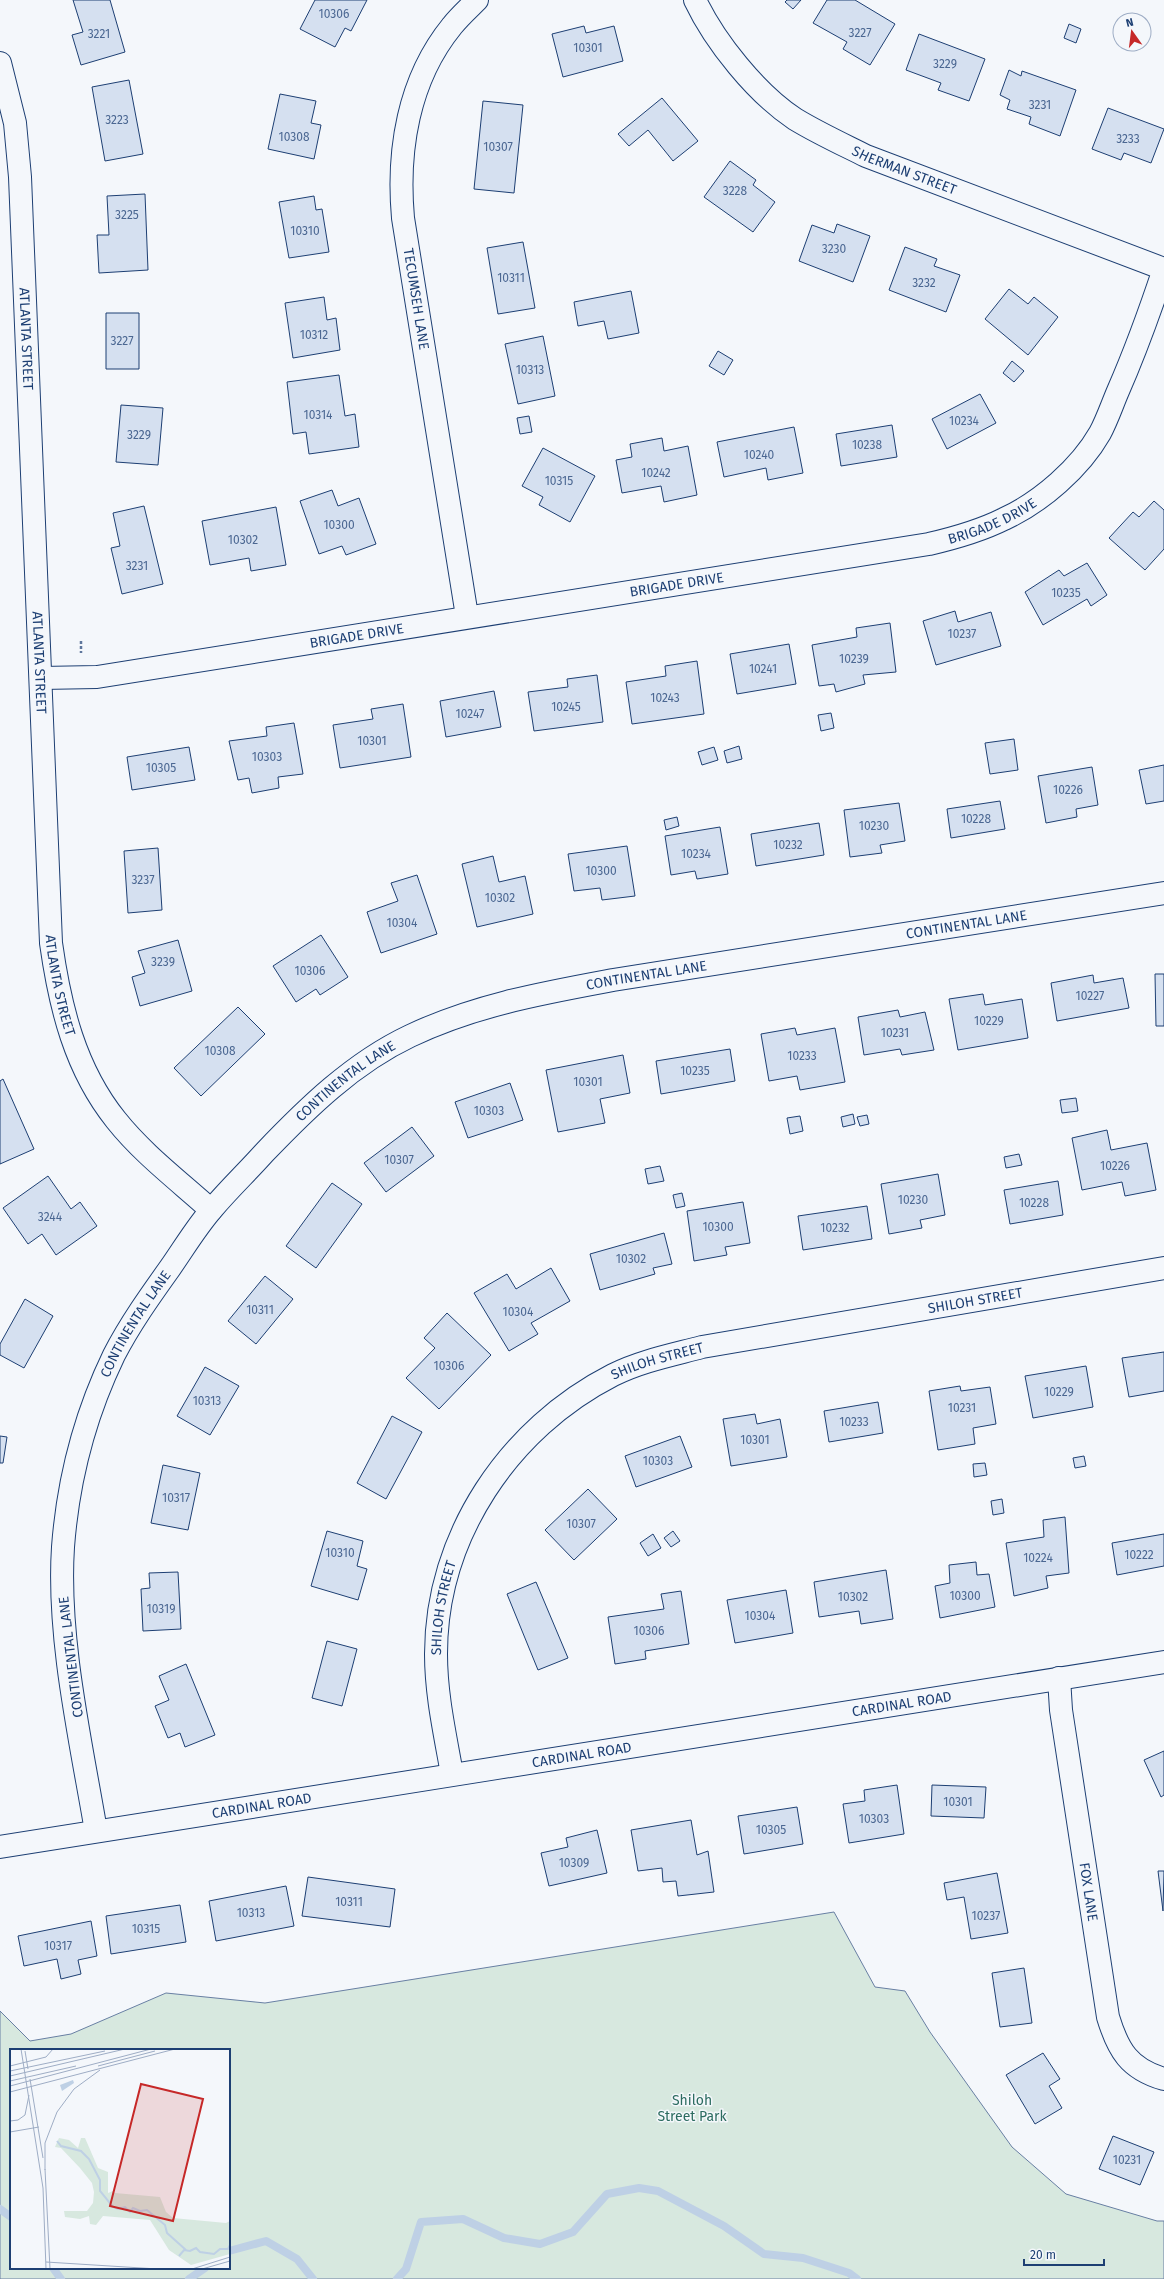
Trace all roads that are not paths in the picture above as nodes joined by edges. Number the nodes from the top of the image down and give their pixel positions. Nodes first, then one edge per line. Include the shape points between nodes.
1 (478, 0) edge
2 (695, 0) edge
3 (0, 63) edge
4 (1164, 269) edge
5 (467, 616) junction
6 (41, 678) junction
7 (1164, 892) edge
8 (211, 1210) junction
9 (1164, 1268) edge
10 (1164, 1662) edge
11 (1059, 1678) junction
12 (452, 1774) junction
13 (96, 1831) junction
14 (0, 1846) edge
15 (1164, 2078) edge

1 - 5 street, TECUMSEH LANE via 452,25 425,68 404,135 400,188
2 - 4 street, SHERMAN STREET via 720,41 752,81 794,118 828,138
3 - 6 street, ATLANTA STREET via 15,123 20,177
4 - 5 street, BRIGADE DRIVE via 1145,328 1100,433 1081,459 1058,482 1033,502 1005,519 966,535 929,544
5 - 6 street, BRIGADE DRIVE via 97,677
6 - 8 street, ATLANTA STREET via 51,943 57,986 67,1028 90,1080 116,1120 144,1150
7 - 8 street, CONTINENTAL LANE via 613,980 531,995 475,1009 409,1036 344,1077 299,1115
8 - 13 street, CONTINENTAL LANE via 140,1310 114,1356 89,1417 71,1487 63,1548 63,1609
9 - 12 street, SHILOH STREET via 702,1347 644,1362 588,1389 546,1419 506,1461 476,1504 455,1552 446,1579 436,1654 439,1697
10 - 11 street, CARDINAL ROAD
11 - 12 street, CARDINAL ROAD
11 - 15 street, FOX LANE via 1061,1710 1108,2017 1114,2038 1123,2053 1137,2068
12 - 13 street, CARDINAL ROAD
13 - 14 street, CARDINAL ROAD

